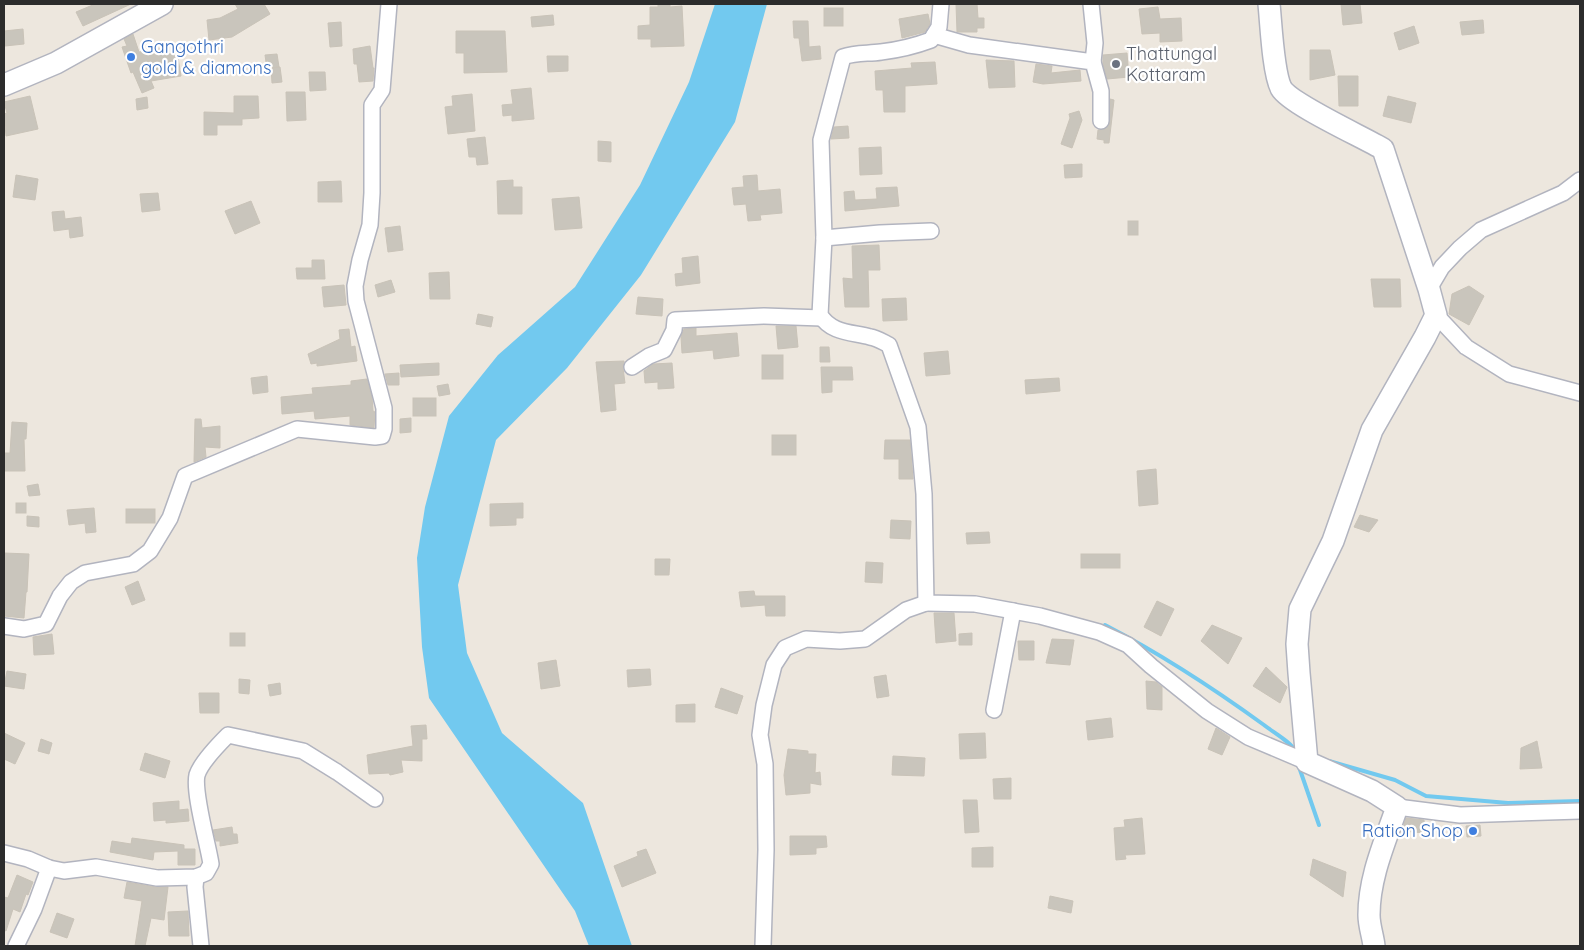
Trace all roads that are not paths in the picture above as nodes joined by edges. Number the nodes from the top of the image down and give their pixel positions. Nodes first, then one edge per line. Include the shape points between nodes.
1 (162, 4) edge
2 (389, 4) edge
3 (940, 4) edge
4 (1091, 4) edge
5 (1269, 4) edge
6 (934, 35) junction
7 (1093, 62) junction
8 (4, 85) edge
9 (1100, 121) dead end
10 (1580, 180) edge
11 (931, 231) dead end
12 (824, 238) junction
13 (1429, 289) junction
14 (1436, 314) junction
15 (822, 318) junction
16 (632, 367) dead end
17 (1580, 393) edge
18 (926, 603) junction
19 (1013, 611) junction
20 (4, 626) edge
21 (994, 710) dead end
22 (1303, 757) junction
23 (375, 799) dead end
24 (1397, 806) junction
25 (1580, 811) edge
26 (4, 852) edge
27 (49, 868) junction
28 (196, 877) junction
29 (16, 946) edge
30 (201, 946) edge
31 (763, 946) edge
32 (1374, 946) edge

1 - 8 main road via 56,63
2 - 20 street via 382,90 372,105 370,225 355,286 384,408 382,436 296,429 185,476 170,518 150,551 133,564 86,573 71,582 46,624 24,629
3 - 6 street via 939,27
4 - 7 street via 1095,43
5 - 13 main road via 1281,89 1339,127 1383,149
6 - 7 street via 969,45
6 - 12 street via 931,40 913,46 843,57 821,140
7 - 9 street via 1101,91
10 - 13 street via 1563,193 1481,230 1442,267
11 - 12 street
12 - 15 street
13 - 14 main road
14 - 17 street via 1466,347 1509,374
14 - 22 main road via 1372,430 1333,541 1300,609 1298,654
15 - 16 street via 764,316 675,320 674,330 664,350
15 - 18 street via 841,331 872,337 889,345 897,366 918,427 924,494
18 - 19 street via 975,604
18 - 31 street via 906,610 865,639 806,639 785,648 774,665 760,735 765,764
19 - 21 street
19 - 22 street via 1099,632 1128,644 1207,711 1248,737
22 - 24 main road
23 - 28 street via 302,751 228,735 197,774 197,792 211,864 206,873
24 - 25 street via 1460,815
24 - 32 main road via 1371,890 1369,917
26 - 27 street
27 - 28 street via 64,871 96,867 157,878
27 - 29 street
28 - 30 street

